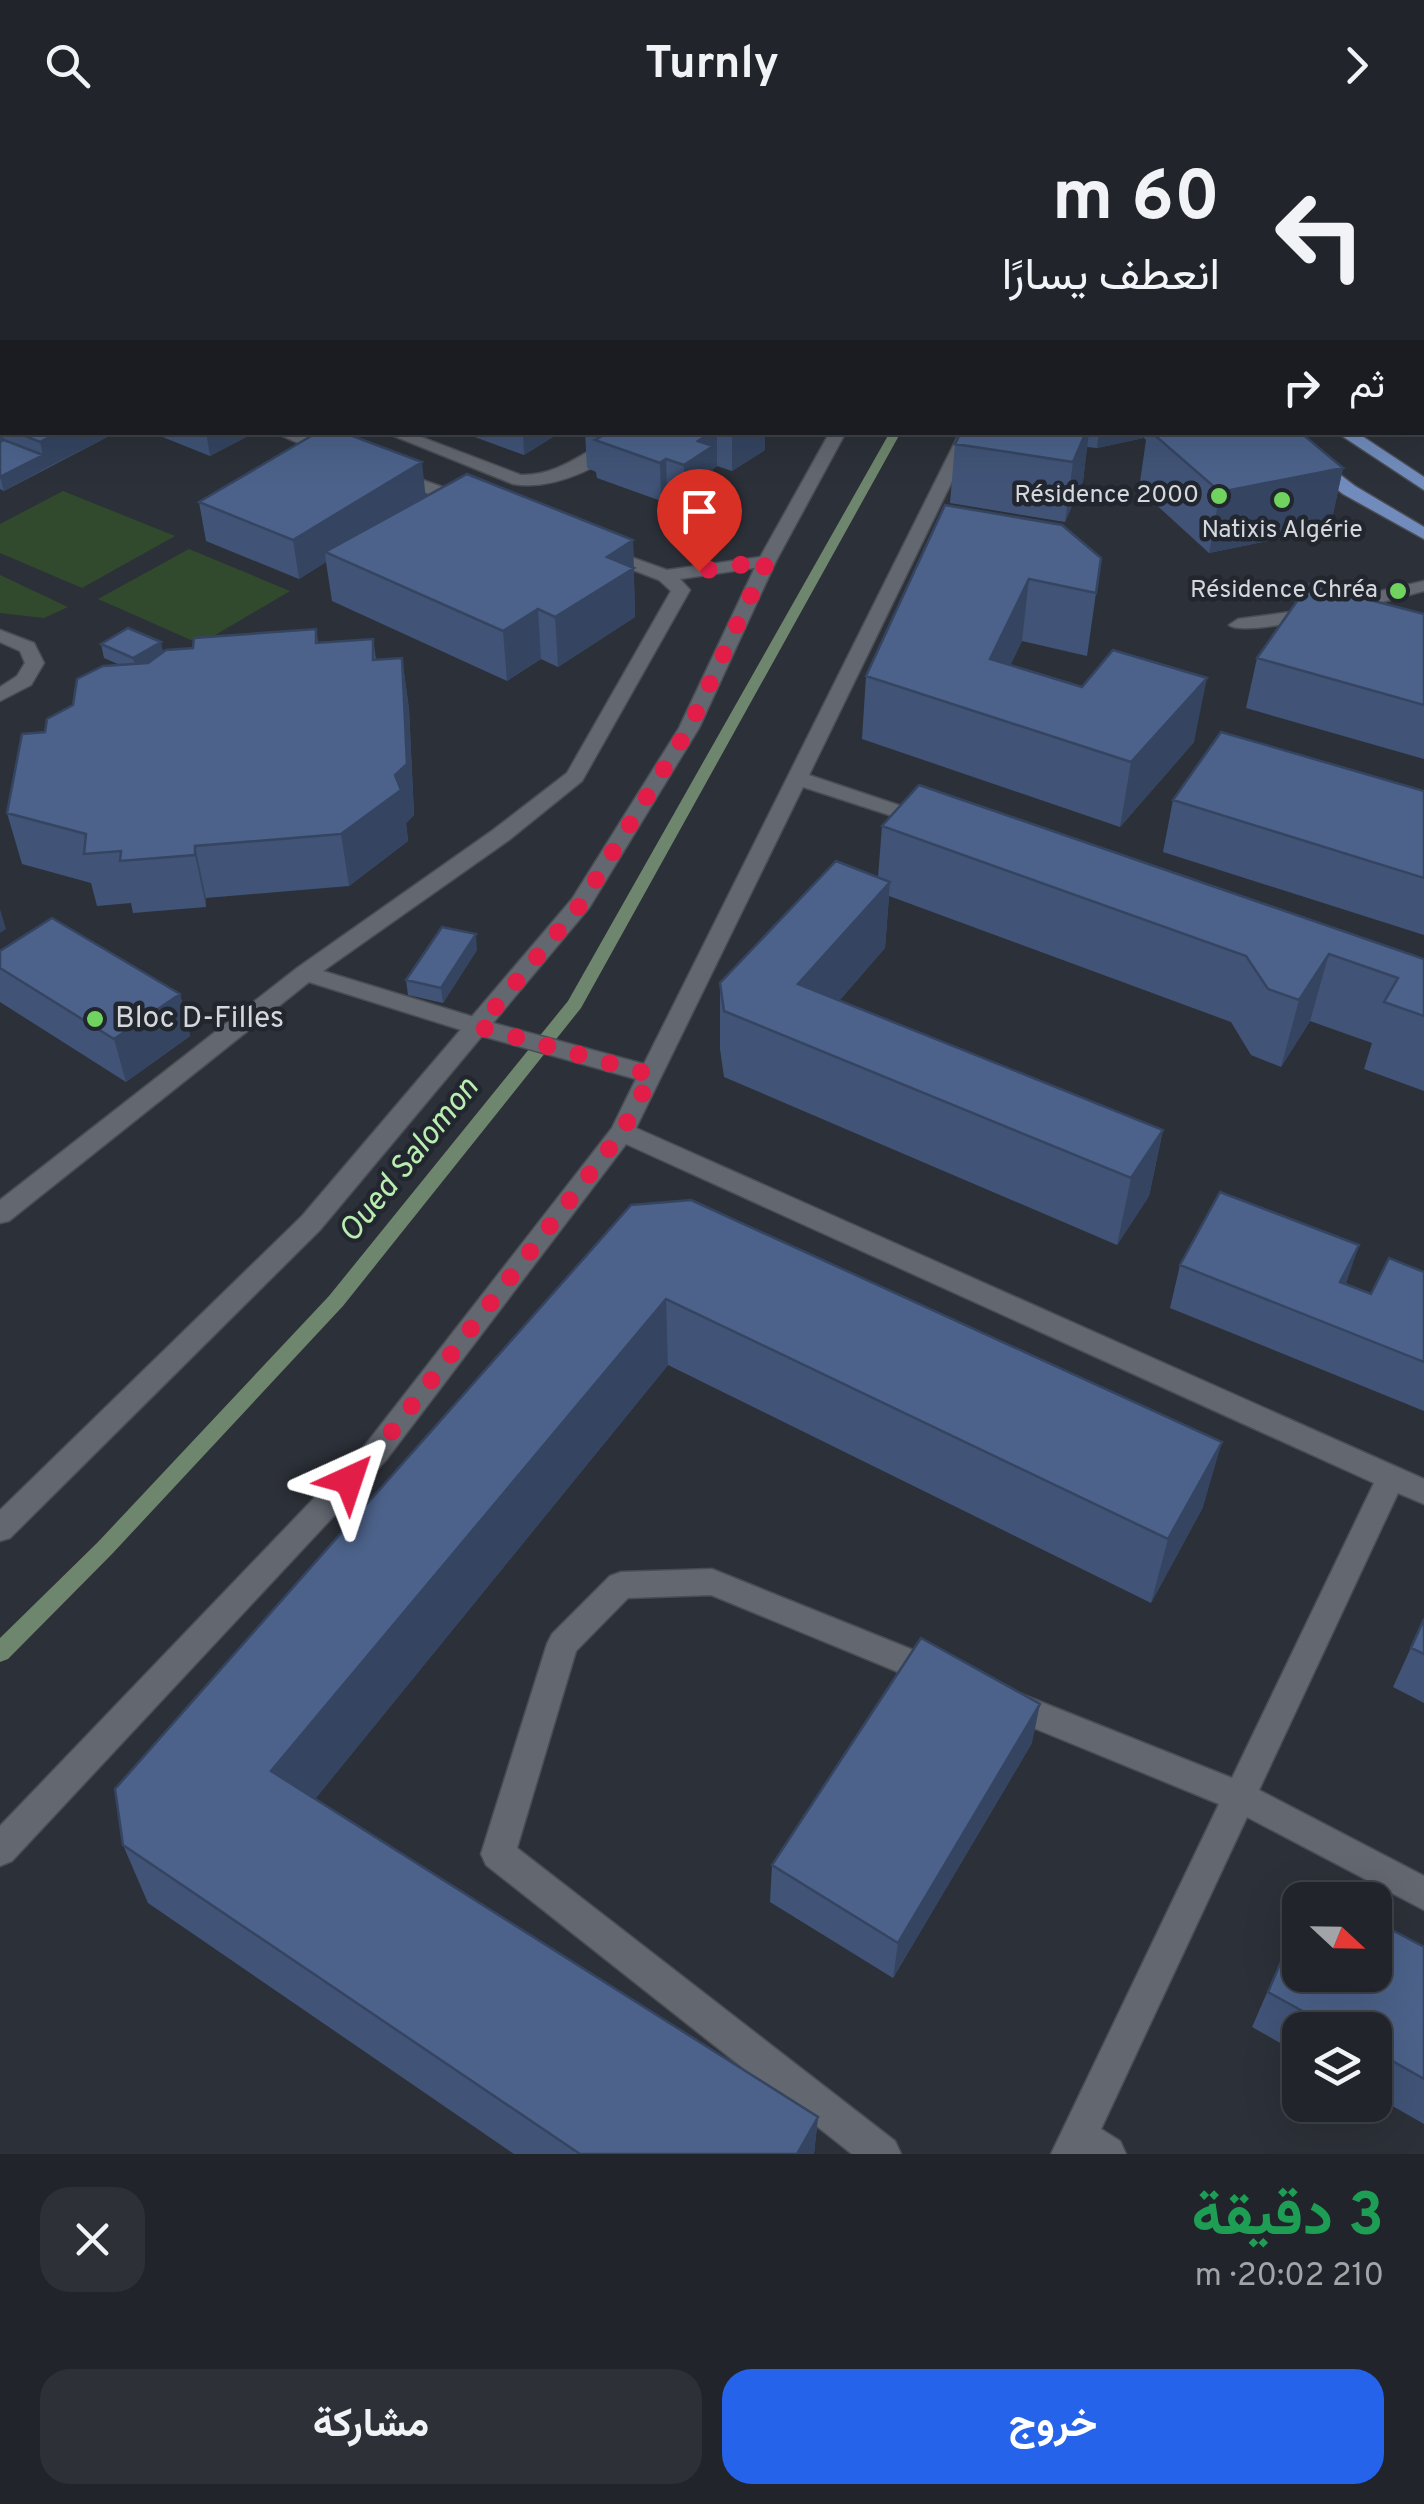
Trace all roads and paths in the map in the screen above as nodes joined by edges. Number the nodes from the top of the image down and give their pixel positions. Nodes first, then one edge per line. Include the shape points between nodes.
1 (289, 435) edge
2 (400, 435) edge
3 (630, 435) edge
4 (836, 435) edge
5 (967, 435) edge
6 (1277, 435) edge
7 (1348, 435) edge
8 (1424, 486) edge
9 (482, 508) edge
10 (1424, 534) edge
11 (592, 548) edge
12 (767, 561) junction
13 (666, 576) junction
14 (1424, 586) edge
15 (1238, 625) dead end
16 (0, 636) edge
17 (0, 695) edge
18 (798, 778) junction
19 (950, 828) edge
20 (305, 973) junction
21 (490, 1030) junction
22 (652, 1075) junction
23 (622, 1132) junction
24 (0, 1214) edge
25 (1391, 1477) junction
26 (1424, 1492) edge
27 (0, 1529) edge
28 (1239, 1796) junction
29 (0, 1850) edge
30 (1424, 1894) edge
31 (1085, 2148) edge
32 (882, 2154) edge

1 - 9 street
2 - 3 street via 538,482 557,479
4 - 12 street
5 - 18 street
6 - 10 main road via 1349,490
7 - 8 main road
11 - 13 street
12 - 13 street
12 - 21 street via 689,728 581,904
13 - 20 street via 681,590 575,776
14 - 15 street
16 - 17 street via 20,641 36,660 23,683
18 - 19 street
18 - 22 street
20 - 21 street
20 - 24 street
21 - 22 street
21 - 27 street via 310,1223
22 - 23 street
23 - 25 street
23 - 29 street via 376,1452
25 - 26 street
25 - 28 street
28 - 30 street
28 - 31 street
28 - 32 street via 712,1582 621,1585 563,1644 498,1854

